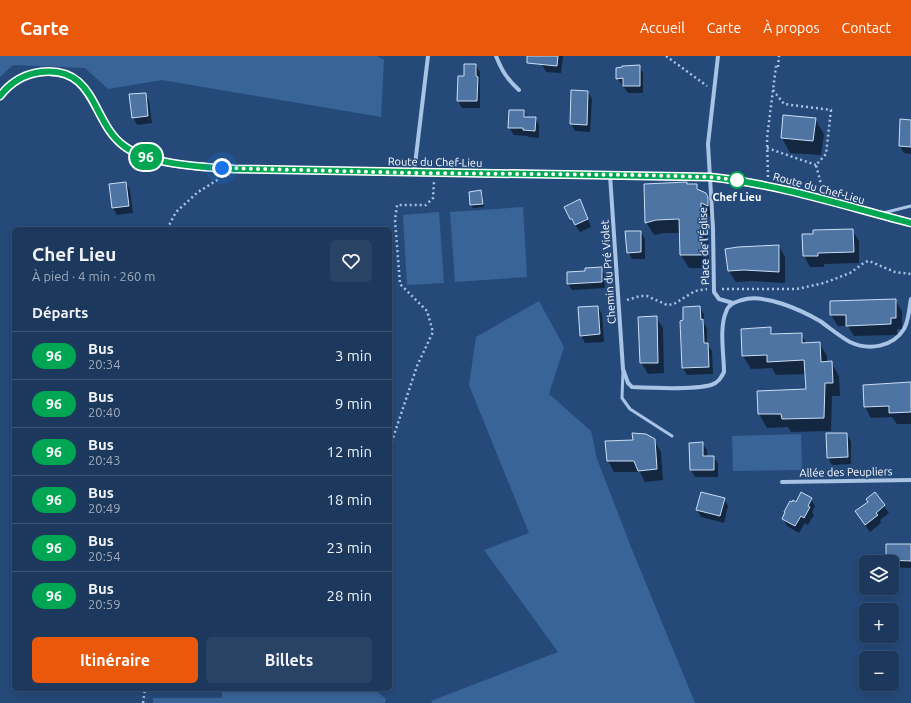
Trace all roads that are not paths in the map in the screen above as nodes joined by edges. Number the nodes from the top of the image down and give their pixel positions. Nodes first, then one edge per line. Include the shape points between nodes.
1 (428, 56) edge
2 (496, 56) edge
3 (718, 56) edge
4 (519, 90) dead end
5 (0, 96) edge
6 (414, 173) junction
7 (610, 175) junction
8 (710, 177) junction
9 (911, 206) edge
10 (877, 215) junction
11 (911, 223) edge
12 (911, 299) edge
13 (733, 303) junction
14 (623, 369) junction
15 (672, 436) dead end
16 (911, 480) edge
17 (782, 482) dead end

1 - 6 street
2 - 4 street via 508,80
3 - 8 street, Place de l'Église via 708,144
5 - 6 main road, Route du Chef-Lieu via 17,80 33,74 64,74 86,89 115,137 124,146 146,156 170,162 234,169
6 - 7 main road, Route du Chef-Lieu
7 - 8 main road, Route du Chef-Lieu
7 - 14 street, Chemin du Pré Violet
8 - 10 main road, Route du Chef-Lieu via 769,186
8 - 13 street, Place de l'Église via 714,292 719,299
9 - 10 lane
10 - 11 main road, Route du Chef-Lieu
12 - 13 street via 904,329 891,342 880,346 864,346 850,342 818,320 784,304 763,299 745,299
13 - 14 street, Chemin du Pré Violet via 726,310 723,321 724,372 712,385 632,387
14 - 15 lane, Chemin du Pré Violet via 622,398 630,409
16 - 17 street, Allée des Peupliers

